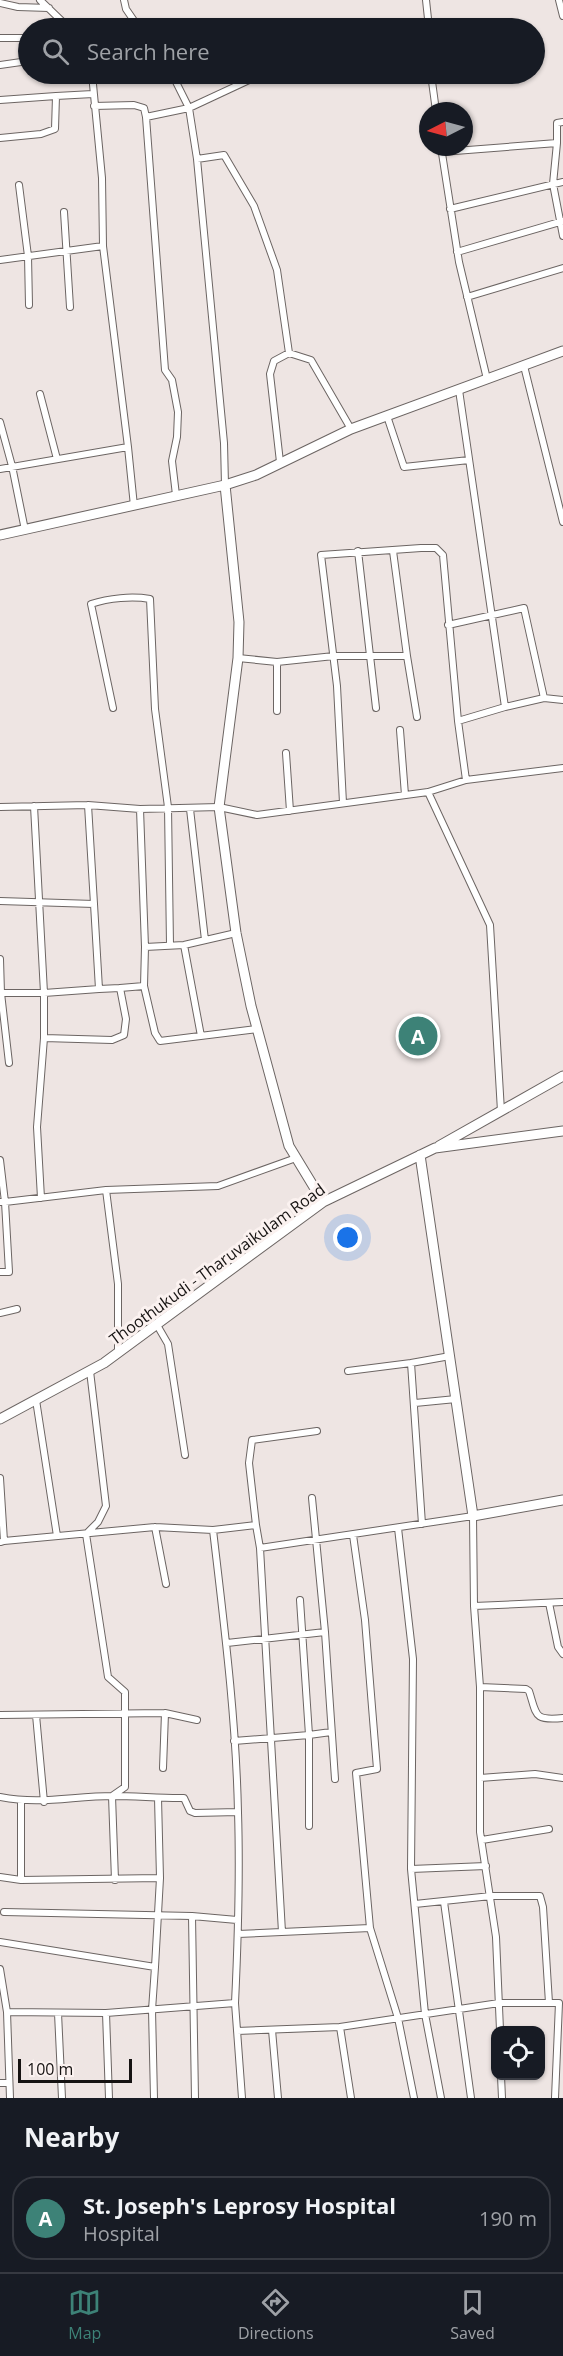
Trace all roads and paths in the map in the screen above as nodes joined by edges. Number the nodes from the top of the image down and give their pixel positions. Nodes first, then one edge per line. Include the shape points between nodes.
1 (40, 0) edge
2 (124, 0) edge
3 (426, 0) edge
4 (559, 0) edge
5 (0, 3) edge
6 (49, 8) junction
7 (563, 16) edge
8 (59, 18) edge
9 (132, 18) edge
10 (428, 18) edge
11 (0, 38) edge
12 (18, 38) edge
13 (18, 62) edge
14 (0, 65) edge
15 (92, 84) edge
16 (177, 84) edge
17 (241, 84) edge
18 (432, 84) edge
19 (93, 94) junction
20 (56, 96) junction
21 (0, 100) edge
22 (435, 102) edge
23 (94, 106) junction
24 (189, 108) junction
25 (146, 117) junction
26 (563, 122) edge
27 (0, 138) edge
28 (557, 143) junction
29 (473, 147) edge
30 (442, 156) edge
31 (197, 159) junction
32 (563, 182) edge
33 (553, 184) junction
34 (19, 185) dead end
35 (450, 210) junction
36 (64, 212) dead end
37 (562, 221) edge
38 (563, 236) edge
39 (103, 246) junction
40 (66, 251) junction
41 (457, 252) junction
42 (28, 256) junction
43 (0, 260) edge
44 (563, 268) edge
45 (467, 297) junction
46 (29, 305) dead end
47 (70, 307) dead end
48 (563, 351) edge
49 (289, 352) junction
50 (524, 366) junction
51 (487, 380) junction
52 (459, 390) junction
53 (40, 394) dead end
54 (387, 416) junction
55 (0, 422) edge
56 (351, 429) junction
57 (129, 447) junction
58 (57, 459) junction
59 (469, 460) junction
60 (280, 462) junction
61 (12, 466) junction
62 (0, 469) edge
63 (225, 485) junction
64 (176, 495) junction
65 (134, 506) junction
66 (563, 522) edge
67 (25, 530) junction
68 (0, 535) edge
69 (358, 551) junction
70 (393, 551) junction
71 (491, 615) junction
72 (448, 624) junction
73 (334, 656) junction
74 (370, 656) junction
75 (407, 656) junction
76 (238, 658) junction
77 (277, 662) junction
78 (544, 698) junction
79 (563, 700) edge
80 (505, 707) junction
81 (112, 708) dead end
82 (376, 708) dead end
83 (277, 711) dead end
84 (417, 717) dead end
85 (458, 721) junction
86 (400, 730) dead end
87 (286, 753) dead end
88 (563, 768) edge
89 (466, 780) junction
90 (428, 792) junction
91 (405, 795) junction
92 (343, 803) junction
93 (88, 805) junction
94 (34, 806) junction
95 (0, 807) edge
96 (168, 807) junction
97 (219, 807) junction
98 (140, 809) junction
99 (190, 809) junction
100 (290, 811) junction
101 (0, 901) edge
102 (40, 903) junction
103 (94, 904) junction
104 (236, 933) junction
105 (205, 940) junction
106 (170, 945) junction
107 (184, 945) junction
108 (145, 947) junction
109 (0, 959) edge
110 (144, 986) junction
111 (120, 988) junction
112 (99, 989) junction
113 (1, 993) edge
114 (44, 993) junction
115 (257, 1029) junction
116 (201, 1036) junction
117 (44, 1038) junction
118 (9, 1063) dead end
119 (563, 1076) edge
120 (501, 1111) junction
121 (563, 1131) edge
122 (435, 1148) junction
123 (420, 1155) junction
124 (297, 1158) junction
125 (0, 1160) edge
126 (106, 1190) junction
127 (41, 1198) junction
128 (3, 1202) edge
129 (323, 1202) junction
130 (0, 1272) edge
131 (17, 1309) dead end
132 (0, 1313) edge
133 (157, 1325) junction
134 (118, 1353) junction
135 (450, 1356) junction
136 (411, 1363) junction
137 (90, 1371) junction
138 (348, 1371) dead end
139 (456, 1399) junction
140 (36, 1400) junction
141 (415, 1403) junction
142 (0, 1419) edge
143 (317, 1431) dead end
144 (185, 1455) dead end
145 (0, 1478) edge
146 (312, 1498) dead end
147 (563, 1500) edge
148 (473, 1516) junction
149 (422, 1524) junction
150 (256, 1525) junction
151 (155, 1527) junction
152 (398, 1528) junction
153 (213, 1530) junction
154 (86, 1533) junction
155 (353, 1535) junction
156 (57, 1536) junction
157 (317, 1540) junction
158 (2, 1541) edge
159 (260, 1548) junction
160 (166, 1584) dead end
161 (300, 1600) dead end
162 (563, 1602) edge
163 (549, 1603) junction
164 (474, 1606) junction
165 (325, 1632) junction
166 (302, 1636) junction
167 (266, 1640) junction
168 (227, 1643) junction
169 (563, 1654) edge
170 (480, 1687) junction
171 (165, 1713) junction
172 (0, 1715) edge
173 (36, 1715) junction
174 (125, 1715) junction
175 (563, 1718) edge
176 (197, 1720) dead end
177 (331, 1732) junction
178 (309, 1735) junction
179 (271, 1740) junction
180 (234, 1741) junction
181 (163, 1768) dead end
182 (480, 1778) junction
183 (563, 1778) edge
184 (335, 1779) dead end
185 (112, 1796) junction
186 (0, 1797) edge
187 (158, 1798) junction
188 (21, 1801) junction
189 (44, 1802) junction
190 (238, 1812) junction
191 (309, 1826) dead end
192 (549, 1829) dead end
193 (482, 1840) junction
194 (486, 1866) junction
195 (411, 1869) junction
196 (0, 1877) edge
197 (160, 1878) junction
198 (21, 1880) junction
199 (115, 1880) junction
200 (491, 1896) junction
201 (444, 1902) junction
202 (415, 1904) junction
203 (4, 1912) dead end
204 (159, 1915) junction
205 (192, 1916) junction
206 (237, 1920) junction
207 (370, 1928) junction
208 (282, 1932) junction
209 (238, 1934) junction
210 (0, 1942) edge
211 (156, 1966) junction
212 (0, 1969) edge
213 (1, 1985) edge
214 (499, 2002) junction
215 (235, 2003) junction
216 (549, 2003) junction
217 (561, 2003) edge
218 (193, 2006) junction
219 (459, 2009) junction
220 (152, 2010) junction
221 (7, 2012) junction
222 (58, 2013) junction
223 (106, 2013) junction
224 (425, 2014) junction
225 (398, 2018) junction
226 (500, 2026) edge
227 (340, 2027) junction
228 (272, 2030) junction
229 (237, 2031) junction
230 (501, 2080) edge
231 (0, 2083) edge
232 (9, 2083) junction
233 (10, 2098) edge
234 (62, 2098) edge
235 (109, 2098) edge
236 (154, 2098) edge
237 (195, 2098) edge
238 (242, 2098) edge
239 (278, 2098) edge
240 (351, 2098) edge
241 (414, 2098) edge
242 (441, 2098) edge
243 (471, 2098) edge
244 (502, 2098) edge
245 (555, 2098) edge

1 - 6 street
2 - 9 street
3 - 10 street
4 - 7 street
5 - 6 street
6 - 8 street
11 - 12 street
13 - 14 street
15 - 19 street
16 - 24 street
17 - 24 street
18 - 22 street
19 - 20 street
19 - 23 street
20 - 21 street
20 - 27 street via 55,129
23 - 25 street via 134,105 144,108
23 - 39 street via 102,178
24 - 25 street
24 - 31 street
25 - 64 street via 165,370 172,380 178,412 172,460
26 - 28 street via 557,123
28 - 29 street
28 - 33 street
30 - 35 street
31 - 49 street via 224,155 254,206 277,270
31 - 63 street via 225,443
32 - 33 street
33 - 35 street
33 - 37 street
34 - 42 street
35 - 41 street
36 - 40 street
37 - 38 street
37 - 41 street
39 - 40 street
39 - 57 street
40 - 42 street
40 - 47 street
41 - 45 street
42 - 43 street
42 - 46 street
44 - 45 street
45 - 51 street
48 - 50 street
49 - 56 street via 311,360
49 - 60 street via 274,361 270,374
50 - 51 street
50 - 66 street
51 - 52 street
52 - 54 street
52 - 59 street
53 - 58 street
54 - 56 street
54 - 59 street via 404,467
55 - 61 street
56 - 60 street
57 - 58 street
57 - 65 street
58 - 61 street
59 - 71 street
60 - 63 street
61 - 62 street
61 - 67 street
63 - 64 street
63 - 76 street via 239,622
64 - 65 street
65 - 67 street
67 - 68 street
69 - 70 street
69 - 73 street via 321,555
69 - 74 street
70 - 72 street via 436,548 443,555
70 - 75 street
71 - 72 street
71 - 78 street via 524,608
71 - 80 street
72 - 85 street
73 - 74 street
73 - 77 street
73 - 92 street
74 - 75 street
74 - 82 street
75 - 84 street
76 - 77 street
76 - 97 street
77 - 83 street
78 - 79 street
78 - 80 street
80 - 85 street
81 - 96 street via 92,604 150,599 155,709
85 - 89 street
86 - 91 street
87 - 100 street
88 - 89 street
89 - 90 street
90 - 91 street
90 - 120 street via 490,925
91 - 92 street
92 - 100 street
93 - 94 street
93 - 98 street
93 - 103 street
94 - 95 street
94 - 102 street
96 - 98 street
96 - 99 street
96 - 106 street
97 - 99 street
97 - 100 street via 257,815
97 - 104 street
98 - 108 street
99 - 105 street
101 - 102 street
102 - 103 street
102 - 114 street
103 - 112 street
104 - 105 street
104 - 115 street
105 - 107 street
106 - 107 street
106 - 108 street
107 - 116 street
108 - 110 street
109 - 113 street
110 - 111 street
110 - 116 street via 160,1041
111 - 112 street
111 - 117 street via 126,1019 124,1035 111,1040
112 - 114 street
113 - 114 street
113 - 118 street
114 - 117 street
115 - 116 street
115 - 124 street via 289,1146
117 - 127 street via 36,1127
119 - 120 street
120 - 122 street
121 - 122 street, Thoothukudi - Tharuvaikulam Road
122 - 123 street, Thoothukudi - Tharuvaikulam Road
123 - 129 street, Thoothukudi - Tharuvaikulam Road
123 - 135 street
124 - 126 street via 218,1186
124 - 129 street
125 - 128 street
126 - 127 street
126 - 134 street via 118,1284
127 - 128 street
128 - 130 street via 9,1272
129 - 133 street, Thoothukudi - Tharuvaikulam Road
131 - 132 street
133 - 134 street, Thoothukudi - Tharuvaikulam Road
133 - 144 street via 168,1344
134 - 137 street, Thoothukudi - Tharuvaikulam Road
135 - 136 street
135 - 139 street
136 - 138 street
136 - 141 street
137 - 140 street, Thoothukudi - Tharuvaikulam Road
137 - 154 street via 106,1506 98,1522
139 - 141 street
139 - 148 street
140 - 142 street, Thoothukudi - Tharuvaikulam Road
140 - 156 street
141 - 149 street
143 - 150 street via 252,1440 249,1463
145 - 158 street
146 - 157 street
147 - 148 street
148 - 149 street
148 - 164 street
149 - 152 street
150 - 153 street
150 - 159 street
151 - 153 street
151 - 154 street
151 - 160 street
152 - 155 street
152 - 195 street via 413,1659
153 - 168 street
154 - 156 street
154 - 174 street via 108,1677 124,1692
155 - 157 street
155 - 207 street via 366,1620 377,1769 356,1773
156 - 158 street
157 - 159 street
157 - 165 street
159 - 167 street
161 - 166 street
162 - 163 street
163 - 164 street
163 - 169 street
164 - 170 street
165 - 166 street
165 - 177 street
166 - 167 street
166 - 178 street
167 - 168 street
167 - 179 street
168 - 180 street
170 - 175 street via 526,1689 540,1718
170 - 182 street
171 - 174 street
171 - 176 street
171 - 181 street
172 - 173 street
173 - 174 street
173 - 189 street
174 - 185 street via 124,1787
177 - 178 street
177 - 184 street
178 - 179 street
178 - 191 street
179 - 180 street
179 - 208 street
180 - 190 street
182 - 183 street via 535,1774
182 - 193 street
185 - 187 street
185 - 189 street
185 - 199 street
186 - 188 street
187 - 190 street via 184,1798 195,1813
187 - 197 street
188 - 189 street
188 - 198 street
190 - 206 street
192 - 193 street
193 - 194 street
194 - 195 street
194 - 200 street
195 - 202 street
196 - 198 street
197 - 199 street
197 - 204 street
198 - 199 street
200 - 201 street
200 - 214 street
200 - 216 street via 540,1896
201 - 202 street
201 - 219 street
202 - 224 street
203 - 204 street
204 - 205 street
204 - 211 street
205 - 206 street
205 - 218 street
206 - 209 street
207 - 208 street
207 - 225 street
208 - 209 street
209 - 215 street
210 - 211 street
211 - 220 street
212 - 213 street
213 - 221 street
214 - 216 street
214 - 219 street
214 - 226 street
215 - 218 street
215 - 229 street
216 - 217 street
217 - 245 street
218 - 220 street
218 - 237 street
219 - 224 street
219 - 243 street
220 - 223 street
220 - 236 street
221 - 222 street
221 - 232 street
222 - 223 street
222 - 234 street
223 - 235 street
224 - 225 street
224 - 242 street
225 - 227 street
225 - 241 street
227 - 228 street
227 - 240 street
228 - 229 street
228 - 239 street
229 - 238 street
230 - 244 street
231 - 232 street
232 - 233 street

